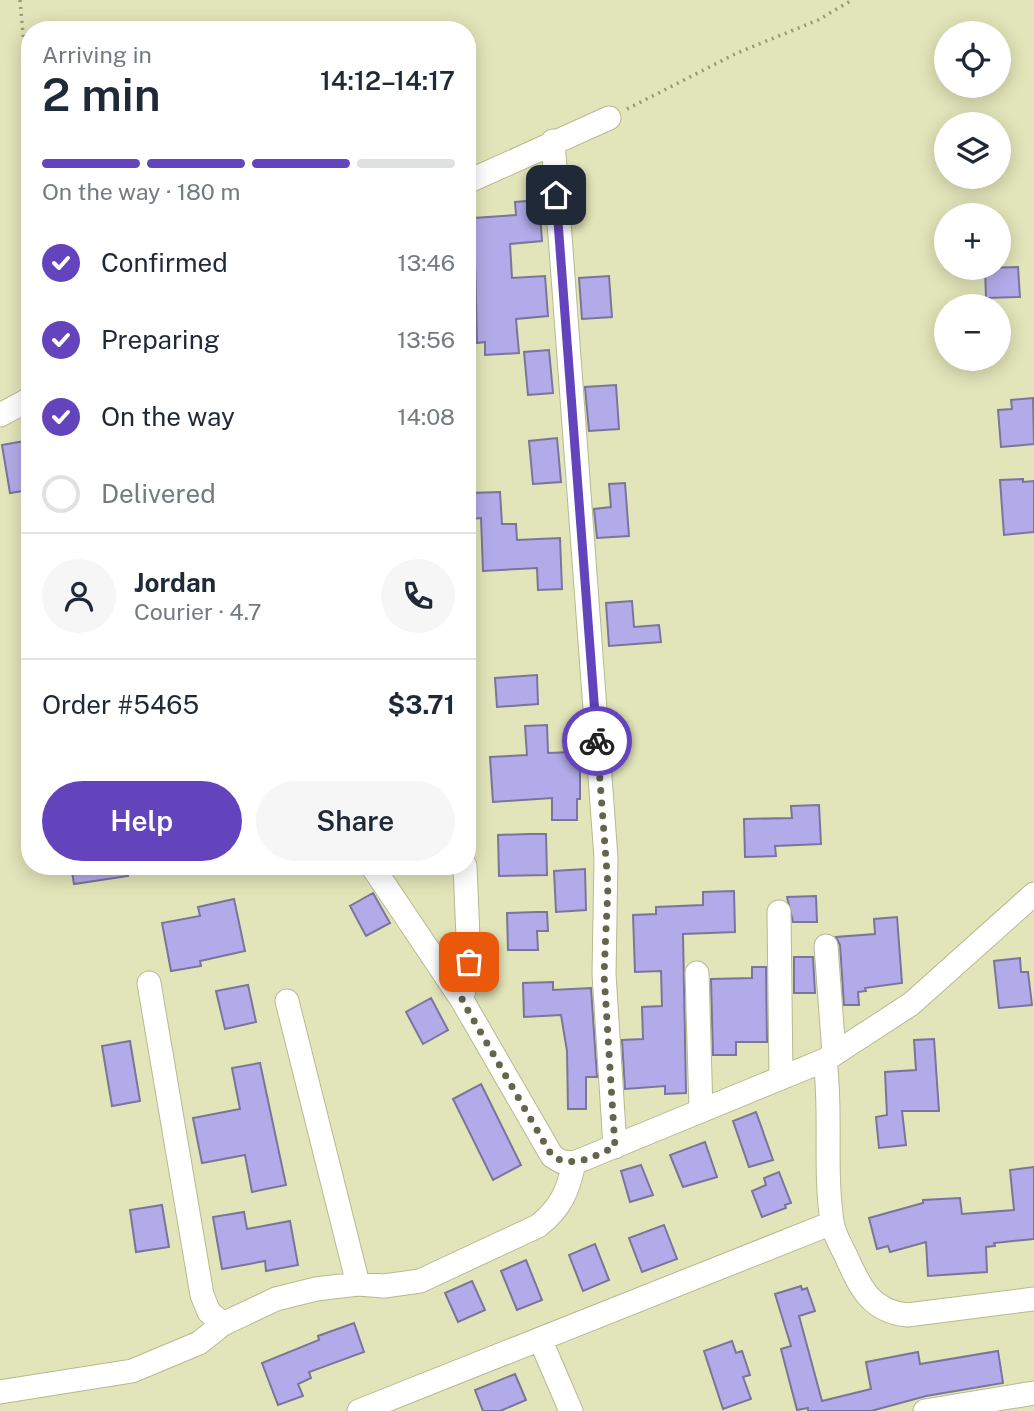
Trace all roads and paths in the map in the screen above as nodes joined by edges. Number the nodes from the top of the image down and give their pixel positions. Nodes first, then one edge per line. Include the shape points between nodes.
1 (20, 0) edge
2 (852, 0) edge
3 (22, 21) edge
4 (609, 118) joint
5 (553, 141) junction
6 (476, 177) edge
7 (21, 404) edge
8 (0, 415) edge
9 (378, 875) edge
10 (465, 875) edge
11 (1034, 894) edge
12 (779, 912) dead end
13 (826, 946) dead end
14 (697, 973) dead end
15 (149, 983) dead end
16 (462, 1000) junction
17 (287, 1002) dead end
18 (829, 1057) junction
19 (781, 1079) junction
20 (701, 1111) junction
21 (615, 1147) junction
22 (574, 1163) junction
23 (832, 1223) junction
24 (358, 1284) junction
25 (1034, 1298) edge
26 (223, 1324) junction
27 (540, 1339) junction
28 (0, 1392) edge
29 (1034, 1392) edge
30 (359, 1411) edge
31 (571, 1411) edge
32 (925, 1411) edge

1 - 3 path
2 - 4 path
4 - 5 street
5 - 6 street
5 - 21 street via 606,858 604,974
7 - 8 street
9 - 16 street
10 - 16 street via 469,962
11 - 18 street via 911,1004
12 - 19 street
13 - 18 street
14 - 20 street
15 - 26 street via 202,1295 209,1312
16 - 22 street via 552,1156
17 - 24 street
18 - 19 street
18 - 23 street
19 - 20 street
20 - 21 street
21 - 22 street
22 - 24 street via 568,1193 555,1213 538,1226 420,1281
23 - 25 street via 862,1290 870,1301 892,1313 919,1314
23 - 27 street
24 - 26 street via 276,1299
26 - 28 street via 199,1343 132,1371
27 - 30 street
27 - 31 street
29 - 32 street

